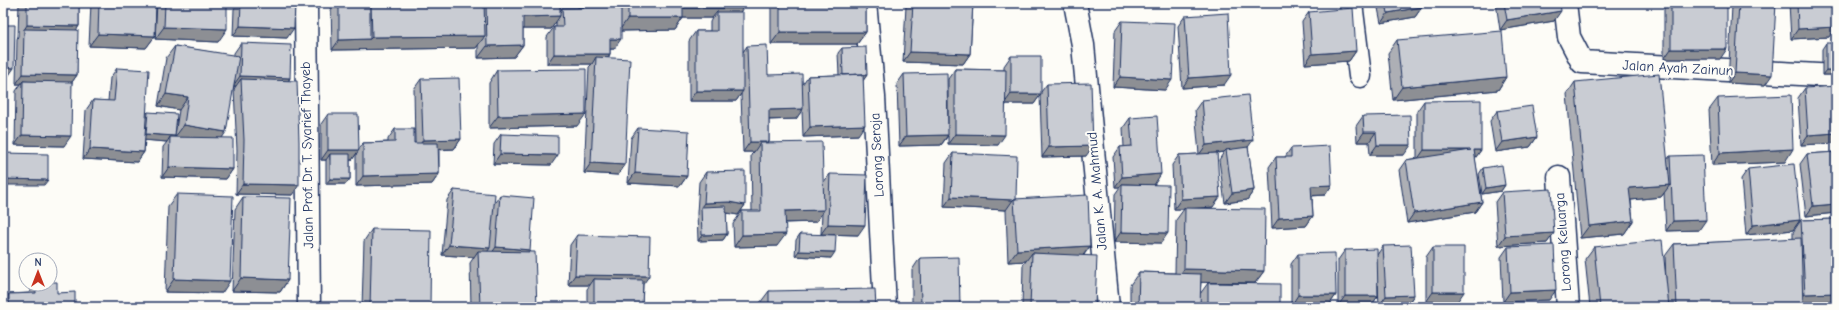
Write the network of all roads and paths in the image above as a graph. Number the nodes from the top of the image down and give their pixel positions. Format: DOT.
graph roads {
  1 [pos="306,3"];
  2 [pos="865,3"];
  3 [pos="1074,3"];
  4 [pos="1351,3"];
  5 [pos="1565,3"];
  6 [pos="1360,76"];
  7 [pos="1836,76"];
  8 [pos="1559,177"];
  9 [pos="309,307"];
  10 [pos="885,307"];
  11 [pos="1108,307"];
  12 [pos="1568,307"];
  1 -- 9 [label="street, Jalan Prof. Dr. T. Syarief Thayeb"];
  2 -- 10 [label="street, Lorong Seroja"];
  3 -- 11 [label="street, Jalan K. A. Mahmud"];
  4 -- 6 [label="street"];
  5 -- 7 [label="street, Jalan Ayah Zainun"];
  8 -- 12 [label="street, Lorong Keluarga"];
}
